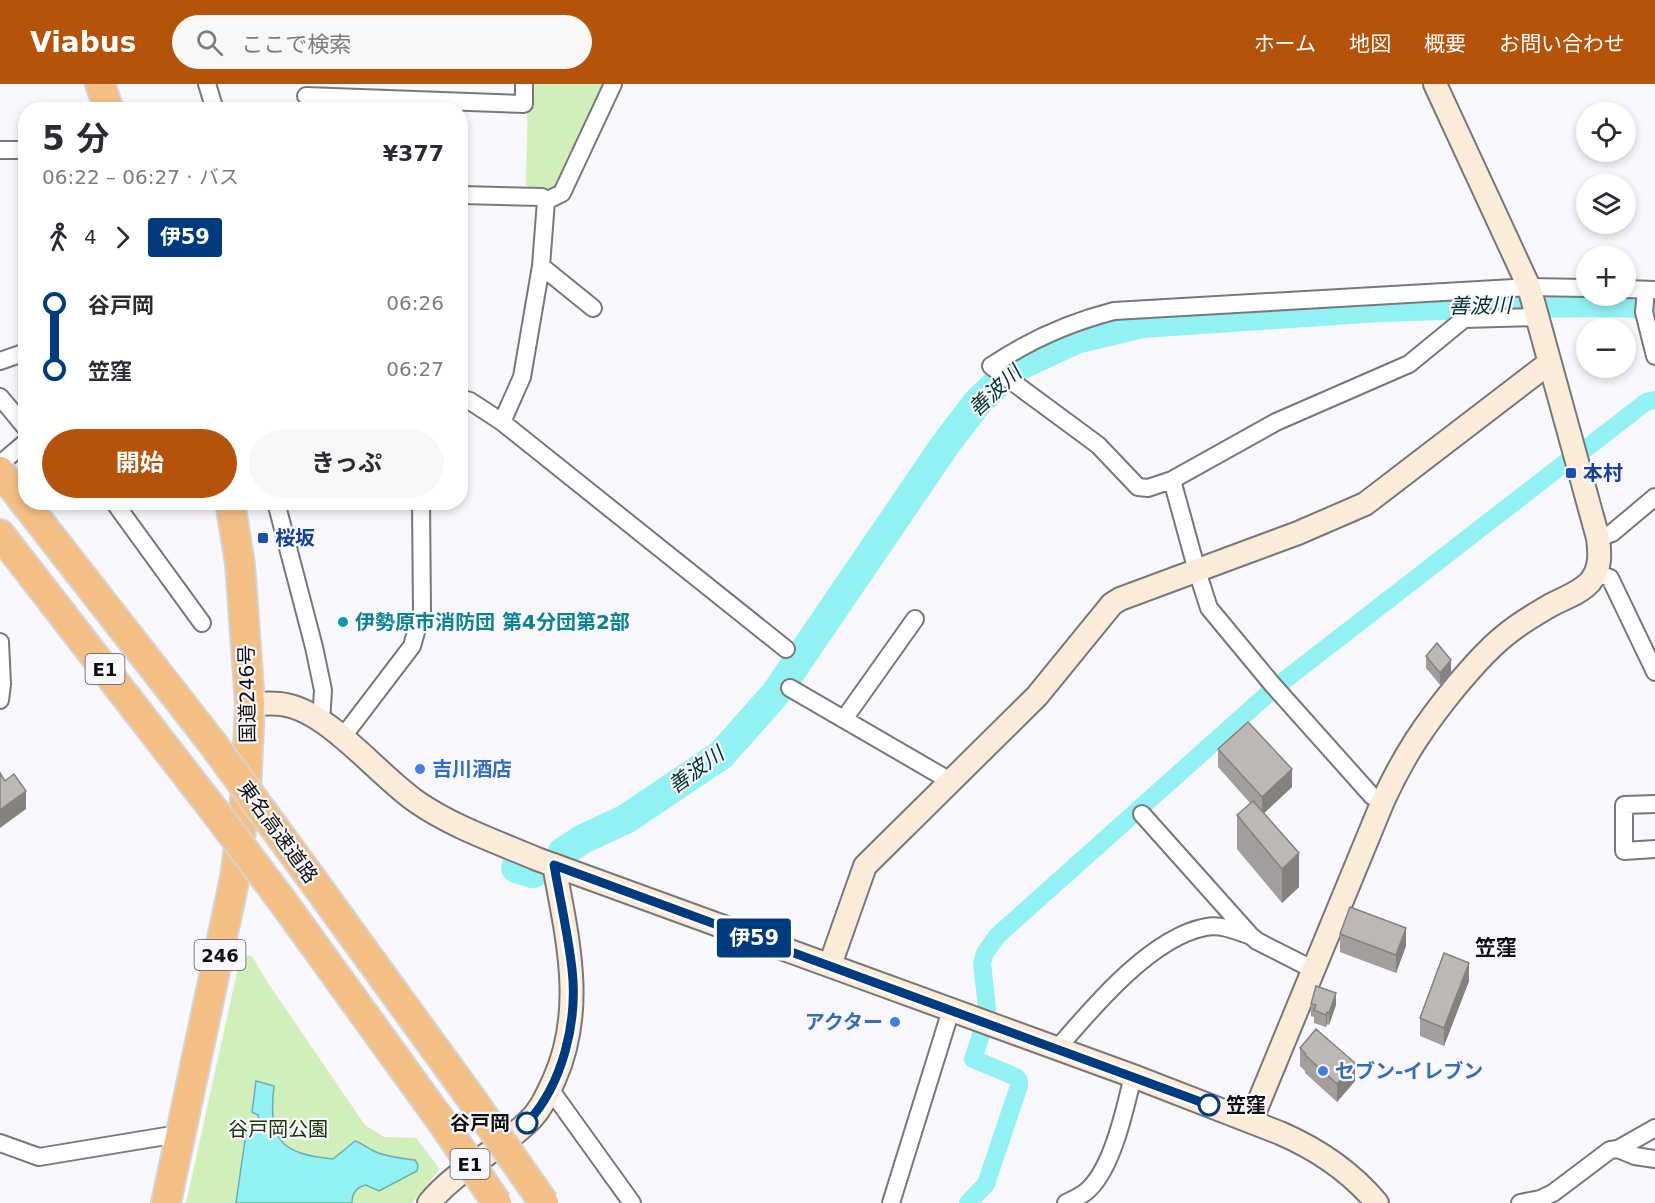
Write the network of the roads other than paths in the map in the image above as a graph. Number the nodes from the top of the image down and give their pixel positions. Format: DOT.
graph roads {
  1 [pos="100,84"];
  2 [pos="207,84"];
  3 [pos="524,84"];
  4 [pos="613,84"];
  5 [pos="1435,84"];
  6 [pos="307,96"];
  7 [pos="107,102"];
  8 [pos="213,102"];
  9 [pos="0,150"];
  10 [pos="18,150"];
  11 [pos="468,195"];
  12 [pos="546,201"];
  13 [pos="541,266"];
  14 [pos="1650,290"];
  15 [pos="1576,291"];
  16 [pos="1534,303"];
  17 [pos="592,308"];
  18 [pos="18,355"];
  19 [pos="1655,356"];
  20 [pos="0,361"];
  21 [pos="1550,363"];
  22 [pos="0,398"];
  23 [pos="468,400"];
  24 [pos="18,419"];
  25 [pos="502,422"];
  26 [pos="18,454"];
  27 [pos="4,474"];
  28 [pos="1172,480"];
  29 [pos="18,492"];
  30 [pos="1655,497"];
  31 [pos="32,510"];
  32 [pos="120,510"];
  33 [pos="231,510"];
  34 [pos="278,510"];
  35 [pos="421,510"];
  36 [pos="0,534"];
  37 [pos="1598,538"];
  38 [pos="1197,572"];
  39 [pos="1596,573"];
  40 [pos="915,619"];
  41 [pos="202,623"];
  42 [pos="0,642"];
  43 [pos="786,649"];
  44 [pos="1655,672"];
  45 [pos="790,688"];
  46 [pos="0,700"];
  47 [pos="250,704"];
  48 [pos="844,719"];
  49 [pos="321,722"];
  50 [pos="342,738"];
  51 [pos="952,782"];
  52 [pos="1383,801"];
  53 [pos="1655,804"];
  54 [pos="1143,814"];
  55 [pos="1655,849"];
  56 [pos="554,865"];
  57 [pos="1251,936"];
  58 [pos="830,965"];
  59 [pos="1314,970"];
  60 [pos="951,1010"];
  61 [pos="1057,1049"];
  62 [pos="1133,1077"];
  63 [pos="550,1089"];
  64 [pos="1251,1121"];
  65 [pos="1655,1128"];
  66 [pos="181,1136"];
  67 [pos="0,1143"];
  68 [pos="1618,1149"];
  69 [pos="1655,1159"];
  70 [pos="166,1203"];
  71 [pos="429,1203"];
  72 [pos="497,1203"];
  73 [pos="544,1203"];
  74 [pos="632,1203"];
  75 [pos="891,1203"];
  76 [pos="1066,1203"];
  77 [pos="1377,1203"];
  78 [pos="1520,1203"];
  1 -- 7 [label="highway"];
  2 -- 8 [label="street"];
  3 -- 6 [label="street"];
  4 -- 12 [label="street"];
  5 -- 16 [label="street"];
  9 -- 10 [label="street"];
  11 -- 12 [label="street"];
  12 -- 13 [label="street"];
  13 -- 17 [label="street"];
  13 -- 25 [label="street"];
  14 -- 19 [label="street"];
  15 -- 16 [label="street"];
  16 -- 21 [label="street"];
  16 -- 28 [label="street"];
  16 -- 28 [label="street"];
  18 -- 20 [label="street"];
  21 -- 37 [label="street"];
  21 -- 38 [label="street"];
  22 -- 24 [label="street"];
  23 -- 25 [label="street"];
  25 -- 43 [label="street"];
  26 -- 27 [label="street"];
  27 -- 29 [label="highway, 東名高速道路 / E1, bridge"];
  28 -- 38 [label="street"];
  30 -- 37 [label="street"];
  31 -- 73 [label="highway, 東名高速道路 / E1, bridge"];
  32 -- 41 [label="street"];
  33 -- 47 [label="highway, 国道246号 / 246"];
  34 -- 49 [label="street"];
  35 -- 50 [label="street"];
  36 -- 72 [label="highway, 東名高速道路 / E1, bridge"];
  37 -- 39 [label="street"];
  38 -- 51 [label="street"];
  38 -- 52 [label="street"];
  39 -- 44 [label="street"];
  39 -- 52 [label="street"];
  40 -- 48 [label="street"];
  42 -- 46 [label="street"];
  45 -- 48 [label="street"];
  47 -- 49 [label="street"];
  47 -- 66 [label="highway, 国道246号 / 246"];
  48 -- 51 [label="street"];
  49 -- 50 [label="street"];
  50 -- 56 [label="street"];
  51 -- 58 [label="street"];
  52 -- 59 [label="street"];
  53 -- 55 [label="street"];
  54 -- 57 [label="street"];
  56 -- 58 [label="street"];
  56 -- 63 [label="street"];
  57 -- 59 [label="street"];
  57 -- 61 [label="street"];
  58 -- 60 [label="street"];
  59 -- 64 [label="street"];
  60 -- 61 [label="street"];
  60 -- 75 [label="street"];
  61 -- 62 [label="street"];
  62 -- 64 [label="street"];
  62 -- 76 [label="street"];
  63 -- 71 [label="street"];
  63 -- 74 [label="street"];
  64 -- 77 [label="street"];
  65 -- 68 [label="street"];
  66 -- 67 [label="street"];
  66 -- 70 [label="highway, 国道246号 / 246"];
  68 -- 69 [label="street"];
  68 -- 78 [label="street"];
}
